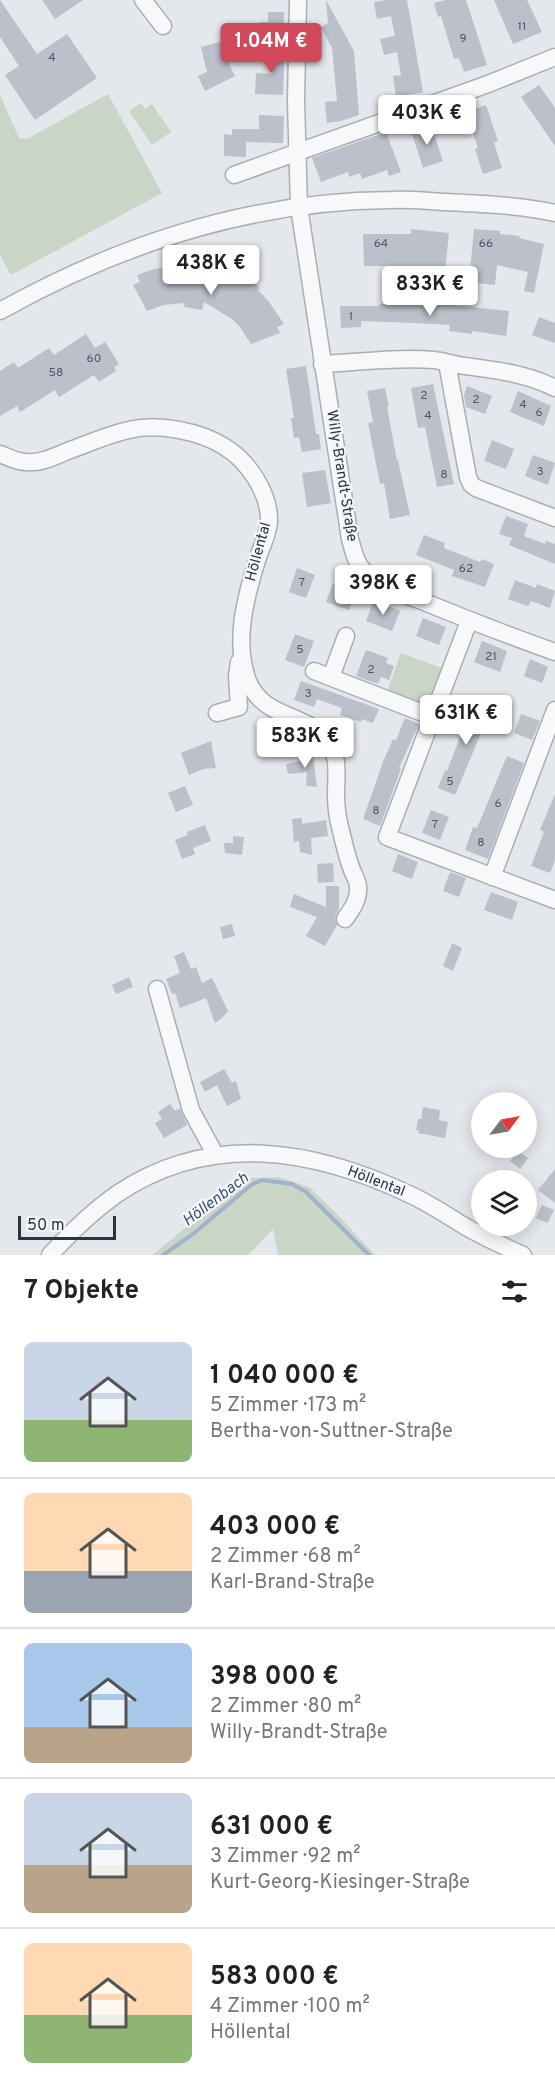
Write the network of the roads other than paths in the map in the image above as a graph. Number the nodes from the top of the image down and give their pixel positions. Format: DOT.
graph roads {
  1 [pos="298,0"];
  2 [pos="149,3"];
  3 [pos="162,26"];
  4 [pos="555,57"];
  5 [pos="297,152"];
  6 [pos="234,175"];
  7 [pos="299,207"];
  8 [pos="555,213"];
  9 [pos="0,311"];
  10 [pos="447,363"];
  11 [pos="322,364"];
  12 [pos="555,388"];
  13 [pos="0,454"];
  14 [pos="555,518"];
  15 [pos="469,621"];
  16 [pos="345,636"];
  17 [pos="555,652"];
  18 [pos="241,655"];
  19 [pos="314,671"];
  20 [pos="331,677"];
  21 [pos="555,710"];
  22 [pos="217,713"];
  23 [pos="433,717"];
  24 [pos="492,877"];
  25 [pos="555,900"];
  26 [pos="345,919"];
  27 [pos="157,989"];
  28 [pos="215,1154"];
  29 [pos="50,1255"];
  30 [pos="523,1255"];
  1 -- 5 [label="street, Willy-Brandt-Straße"];
  2 -- 3 [label="street"];
  4 -- 5 [label="street"];
  5 -- 6 [label="street"];
  5 -- 7 [label="street, Willy-Brandt-Straße"];
  7 -- 8 [label="street"];
  7 -- 9 [label="street"];
  7 -- 11 [label="street, Willy-Brandt-Straße"];
  10 -- 11 [label="street"];
  10 -- 12 [label="street"];
  10 -- 14 [label="street"];
  11 -- 15 [label="street, Willy-Brandt-Straße"];
  13 -- 18 [label="street, Höllental"];
  15 -- 17 [label="street, Willy-Brandt-Straße"];
  15 -- 23 [label="street"];
  16 -- 20 [label="street"];
  18 -- 22 [label="street, Höllental"];
  18 -- 26 [label="street, Höllental"];
  19 -- 20 [label="street"];
  20 -- 23 [label="street"];
  21 -- 24 [label="street"];
  23 -- 24 [label="street"];
  24 -- 25 [label="street"];
  27 -- 28 [label="street"];
  28 -- 29 [label="street, Höllental"];
  28 -- 30 [label="street, Höllental"];
}
